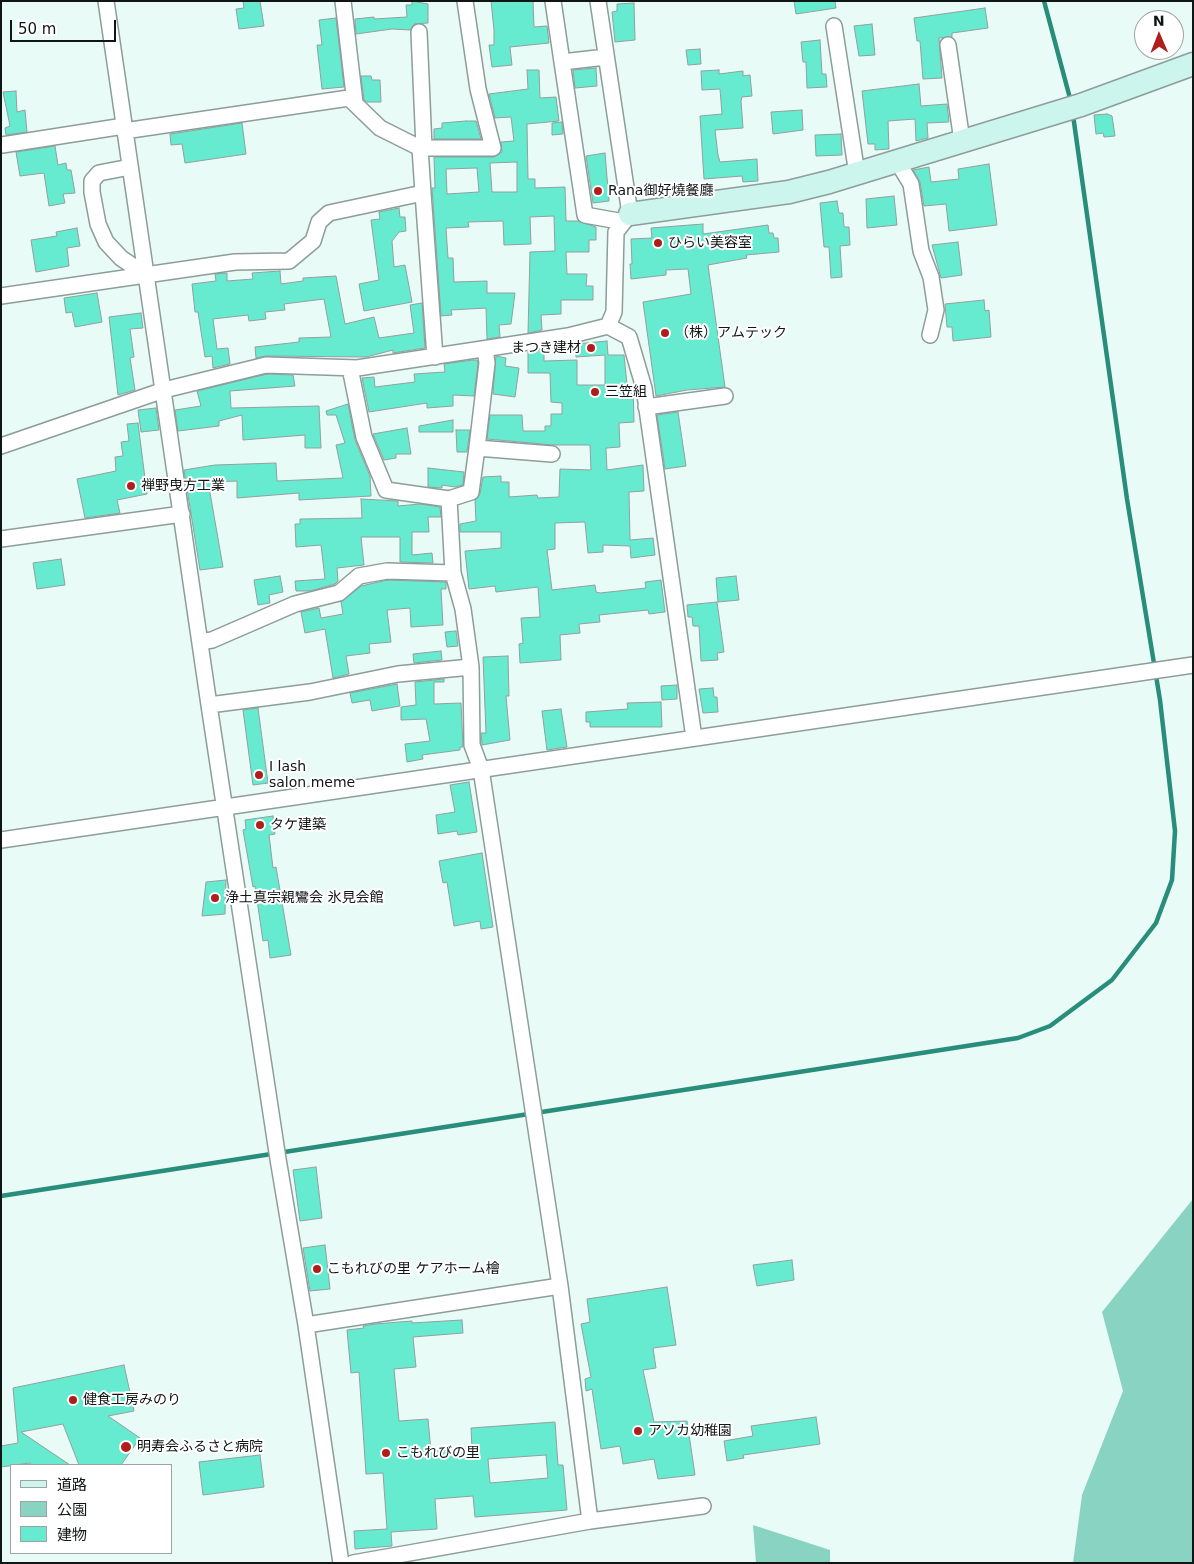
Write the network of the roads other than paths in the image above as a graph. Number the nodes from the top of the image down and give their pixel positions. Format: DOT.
graph roads {
  1 [pos="106,1"];
  2 [pos="343,1"];
  3 [pos="464,1"];
  4 [pos="553,1"];
  5 [pos="598,1"];
  6 [pos="834,26"];
  7 [pos="419,32"];
  8 [pos="948,45"];
  9 [pos="606,57"];
  10 [pos="562,62"];
  11 [pos="1193,64"];
  12 [pos="355,103"];
  13 [pos="124,129"];
  14 [pos="962,141"];
  15 [pos="2,145"];
  16 [pos="422,148"];
  17 [pos="897,161"];
  18 [pos="130,167"];
  19 [pos="857,174"];
  20 [pos="423,193"];
  21 [pos="627,218"];
  22 [pos="146,275"];
  23 [pos="1,296"];
  24 [pos="608,326"];
  25 [pos="930,335"];
  26 [pos="485,349"];
  27 [pos="434,357"];
  28 [pos="350,368"];
  29 [pos="164,390"];
  30 [pos="725,396"];
  31 [pos="646,407"];
  32 [pos="1,446"];
  33 [pos="477,448"];
  34 [pos="552,454"];
  35 [pos="449,499"];
  36 [pos="182,514"];
  37 [pos="1,540"];
  38 [pos="453,574"];
  39 [pos="200,642"];
  40 [pos="1193,665"];
  41 [pos="471,667"];
  42 [pos="209,705"];
  43 [pos="694,738"];
  44 [pos="481,769"];
  45 [pos="225,807"];
  46 [pos="1,840"];
  47 [pos="560,1286"];
  48 [pos="306,1325"];
  49 [pos="703,1506"];
  50 [pos="590,1520"];
  51 [pos="341,1563"];
  52 [pos="353,1563"];
  1 -- 13 [label="street"];
  2 -- 12 [label="street"];
  3 -- 16 [label="street"];
  4 -- 10 [label="street"];
  5 -- 9 [label="street"];
  6 -- 19 [label="street"];
  7 -- 16 [label="street"];
  8 -- 14 [label="street"];
  9 -- 10 [label="street"];
  9 -- 21 [label="street"];
  10 -- 21 [label="street"];
  11 -- 14 [label="street"];
  12 -- 13 [label="street"];
  12 -- 16 [label="street"];
  13 -- 15 [label="street"];
  13 -- 18 [label="street"];
  14 -- 17 [label="street"];
  16 -- 20 [label="street"];
  17 -- 19 [label="street"];
  17 -- 25 [label="street"];
  18 -- 22 [label="street"];
  18 -- 22 [label="street"];
  19 -- 21 [label="street"];
  20 -- 22 [label="street"];
  20 -- 27 [label="street"];
  21 -- 24 [label="street"];
  22 -- 23 [label="street"];
  22 -- 29 [label="street"];
  24 -- 26 [label="street"];
  24 -- 31 [label="street"];
  26 -- 27 [label="street"];
  26 -- 33 [label="street"];
  27 -- 28 [label="street"];
  28 -- 29 [label="street"];
  28 -- 35 [label="street"];
  29 -- 32 [label="street"];
  29 -- 36 [label="street"];
  30 -- 31 [label="street"];
  31 -- 43 [label="street"];
  33 -- 34 [label="street"];
  33 -- 35 [label="street"];
  35 -- 38 [label="street"];
  36 -- 37 [label="street"];
  36 -- 39 [label="street"];
  38 -- 39 [label="street"];
  38 -- 41 [label="street"];
  39 -- 42 [label="street"];
  40 -- 43 [label="street"];
  41 -- 42 [label="street"];
  41 -- 44 [label="street"];
  42 -- 45 [label="street"];
  43 -- 44 [label="street"];
  44 -- 45 [label="street"];
  44 -- 47 [label="street"];
  45 -- 46 [label="street"];
  45 -- 48 [label="street"];
  47 -- 48 [label="street"];
  47 -- 50 [label="street"];
  48 -- 51 [label="street"];
  49 -- 50 [label="street"];
  50 -- 52 [label="street"];
}
